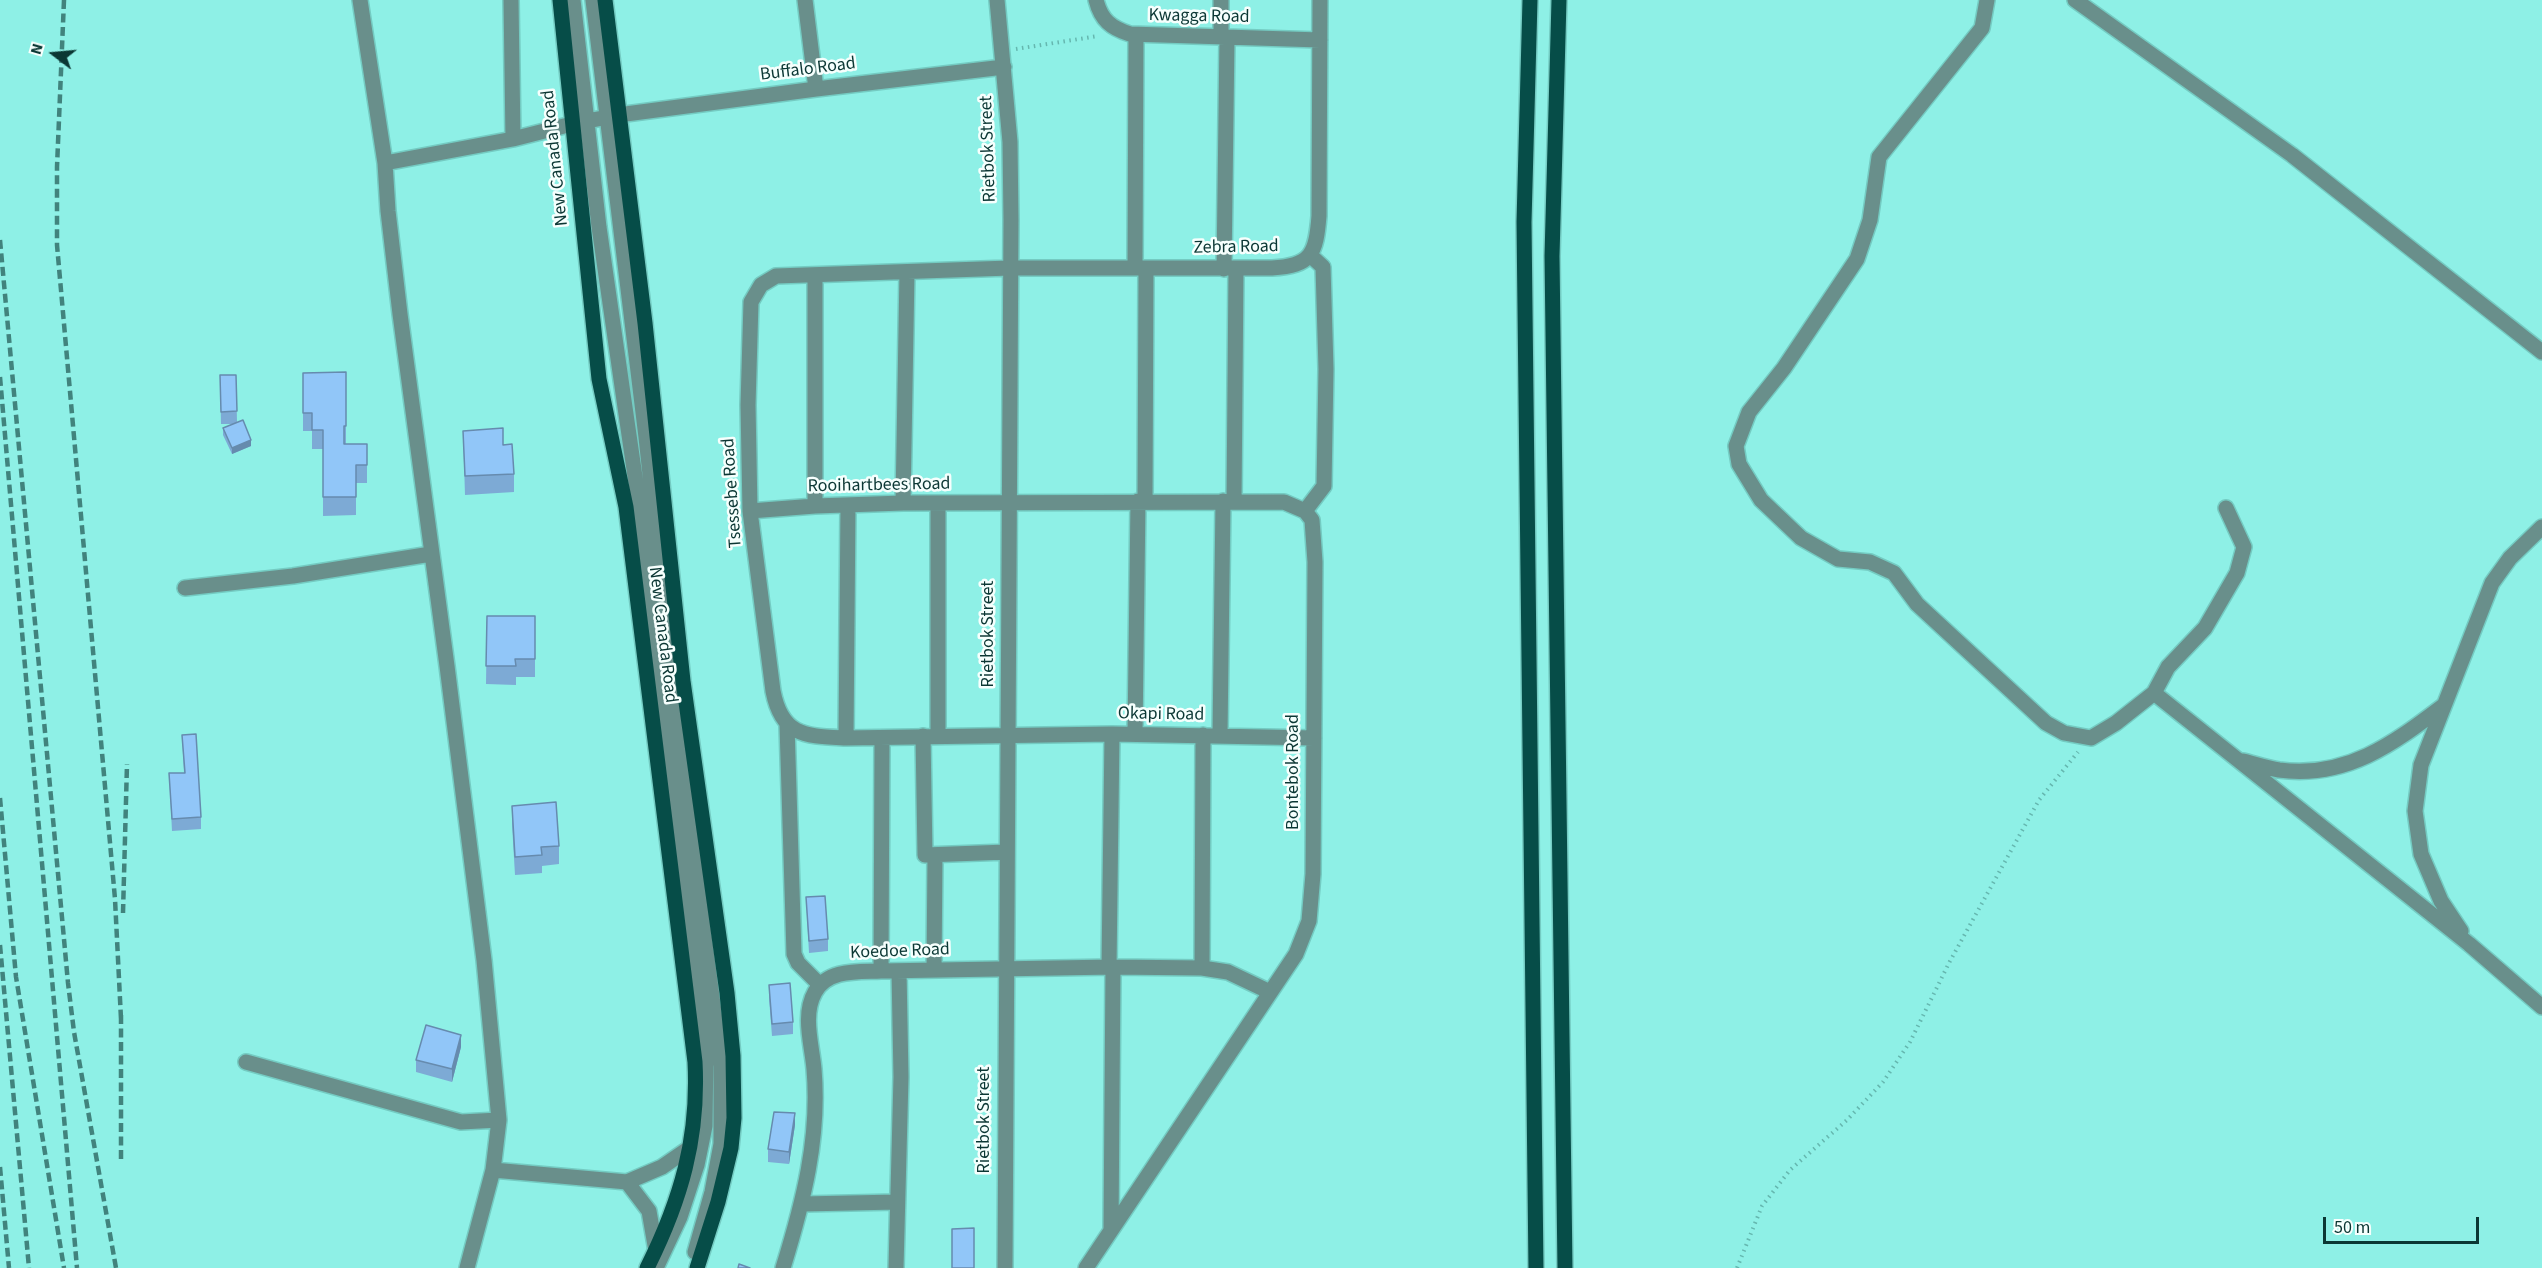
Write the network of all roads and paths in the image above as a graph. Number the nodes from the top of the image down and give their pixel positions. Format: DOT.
graph roads {
  1 [pos="360,0"];
  2 [pos="511,0"];
  3 [pos="560,0"];
  4 [pos="573,0"];
  5 [pos="593,0"];
  6 [pos="605,0"];
  7 [pos="805,0"];
  8 [pos="997,0"];
  9 [pos="1096,0"];
  10 [pos="1221,0"];
  11 [pos="1320,0"];
  12 [pos="1530,0"];
  13 [pos="1559,0"];
  14 [pos="1987,0"];
  15 [pos="2075,0"];
  16 [pos="1115,29"];
  17 [pos="1136,35"];
  18 [pos="1224,37"];
  19 [pos="1320,40"];
  20 [pos="1003,51"];
  21 [pos="1004,68"];
  22 [pos="816,89"];
  23 [pos="613,117"];
  24 [pos="579,123"];
  25 [pos="513,140"];
  26 [pos="385,163"];
  27 [pos="1310,255"];
  28 [pos="1010,268"];
  29 [pos="1141,269"];
  30 [pos="1230,269"];
  31 [pos="907,272"];
  32 [pos="815,275"];
  33 [pos="2542,352"];
  34 [pos="1142,501"];
  35 [pos="1228,501"];
  36 [pos="1009,502"];
  37 [pos="903,503"];
  38 [pos="938,504"];
  39 [pos="848,505"];
  40 [pos="815,506"];
  41 [pos="2226,508"];
  42 [pos="1305,511"];
  43 [pos="750,512"];
  44 [pos="2542,527"];
  45 [pos="431,554"];
  46 [pos="186,588"];
  47 [pos="2154,693"];
  48 [pos="2445,704"];
  49 [pos="787,725"];
  50 [pos="1112,734"];
  51 [pos="1134,734"];
  52 [pos="1008,735"];
  53 [pos="1203,735"];
  54 [pos="1220,735"];
  55 [pos="930,736"];
  56 [pos="846,738"];
  57 [pos="882,738"];
  58 [pos="1314,738"];
  59 [pos="2091,738"];
  60 [pos="2237,759"];
  61 [pos="1006,852"];
  62 [pos="935,855"];
  63 [pos="2469,944"];
  64 [pos="1111,967"];
  65 [pos="1006,968"];
  66 [pos="1202,968"];
  67 [pos="934,970"];
  68 [pos="881,971"];
  69 [pos="899,971"];
  70 [pos="820,985"];
  71 [pos="1270,992"];
  72 [pos="2542,1007"];
  73 [pos="246,1062"];
  74 [pos="499,1120"];
  75 [pos="691,1147"];
  76 [pos="493,1170"];
  77 [pos="627,1182"];
  78 [pos="897,1202"];
  79 [pos="803,1203"];
  80 [pos="1111,1230"];
  81 [pos="656,1251"];
  82 [pos="467,1268"];
  83 [pos="647,1268"];
  84 [pos="656,1268"];
  85 [pos="690,1268"];
  86 [pos="698,1268"];
  87 [pos="783,1268"];
  88 [pos="896,1268"];
  89 [pos="1005,1268"];
  90 [pos="1086,1268"];
  91 [pos="1536,1268"];
  92 [pos="1565,1268"];
  93 [pos="1737,1268"];
  1 -- 26 [label="street"];
  2 -- 25 [label="street"];
  3 -- 24 [label="main road, New Canada Road"];
  4 -- 24 [label="street, New Canada Road"];
  5 -- 23 [label="street, New Canada Road"];
  6 -- 23 [label="main road, New Canada Road"];
  7 -- 22 [label="street"];
  8 -- 20 [label="street, Rietbok Street"];
  9 -- 16 [label="street"];
  10 -- 18 [label="street"];
  11 -- 19 [label="street"];
  12 -- 91 [label="main road"];
  13 -- 92 [label="main road"];
  14 -- 59 [label="street"];
  15 -- 33 [label="street"];
  16 -- 17 [label="street, Kwagga Road"];
  16 -- 20 [label="path"];
  17 -- 18 [label="street, Kwagga Road"];
  17 -- 29 [label="street"];
  18 -- 19 [label="street, Kwagga Road"];
  18 -- 30 [label="street"];
  19 -- 27 [label="street"];
  20 -- 21 [label="street, Rietbok Street"];
  21 -- 22 [label="street, Buffalo Road"];
  21 -- 28 [label="street, Rietbok Street"];
  22 -- 23 [label="street, Buffalo Road"];
  23 -- 24 [label="street, Buffalo Road"];
  23 -- 85 [label="street, New Canada Road"];
  23 -- 86 [label="main road, New Canada Road"];
  24 -- 25 [label="street, Buffalo Road"];
  24 -- 75 [label="main road, New Canada Road"];
  24 -- 84 [label="street, New Canada Road"];
  25 -- 26 [label="street, Buffalo Road"];
  26 -- 45 [label="street"];
  27 -- 30 [label="street, Zebra Road"];
  27 -- 42 [label="street"];
  28 -- 29 [label="street, Zebra Road"];
  28 -- 31 [label="street, Tsessebe Road"];
  28 -- 36 [label="street, Rietbok Street"];
  29 -- 30 [label="street, Zebra Road"];
  29 -- 34 [label="street"];
  30 -- 35 [label="street"];
  31 -- 32 [label="street, Tsessebe Road"];
  31 -- 37 [label="street"];
  32 -- 40 [label="street"];
  32 -- 43 [label="street, Tsessebe Road"];
  34 -- 35 [label="street"];
  34 -- 36 [label="street"];
  34 -- 51 [label="street"];
  35 -- 42 [label="street"];
  35 -- 54 [label="street"];
  36 -- 38 [label="street, Rooihartbees Road"];
  36 -- 52 [label="street, Rietbok Street"];
  37 -- 38 [label="street, Rooihartbees Road"];
  37 -- 39 [label="street, Rooihartbees Road"];
  38 -- 55 [label="street"];
  39 -- 40 [label="street, Rooihartbees Road"];
  39 -- 56 [label="street"];
  40 -- 43 [label="street, Rooihartbees Road"];
  41 -- 47 [label="street"];
  42 -- 58 [label="street, Bontebok Road"];
  43 -- 49 [label="street, Tsessebe Road"];
  44 -- 48 [label="street"];
  45 -- 46 [label="street"];
  45 -- 74 [label="street"];
  47 -- 59 [label="street"];
  47 -- 60 [label="street"];
  48 -- 60 [label="street"];
  48 -- 63 [label="street"];
  49 -- 56 [label="street"];
  49 -- 70 [label="street"];
  50 -- 51 [label="street, Okapi Road"];
  50 -- 52 [label="street, Okapi Road"];
  50 -- 64 [label="street"];
  51 -- 53 [label="street, Okapi Road"];
  52 -- 55 [label="street"];
  52 -- 61 [label="street, Rietbok Street"];
  53 -- 54 [label="street, Okapi Road"];
  53 -- 66 [label="street"];
  54 -- 58 [label="street, Okapi Road"];
  55 -- 57 [label="street"];
  55 -- 62 [label="street"];
  56 -- 57 [label="street"];
  57 -- 68 [label="street"];
  58 -- 71 [label="street, Bontebok Road"];
  59 -- 93 [label="path"];
  60 -- 63 [label="street"];
  61 -- 62 [label="street"];
  61 -- 65 [label="street, Rietbok Street"];
  62 -- 67 [label="street"];
  63 -- 72 [label="street"];
  64 -- 65 [label="street, Koedoe Road"];
  64 -- 66 [label="street, Koedoe Road"];
  64 -- 80 [label="street"];
  65 -- 67 [label="street, Koedoe Road"];
  65 -- 89 [label="street, Rietbok Street"];
  66 -- 71 [label="street, Koedoe Road"];
  67 -- 69 [label="street, Koedoe Road"];
  68 -- 69 [label="street, Koedoe Road"];
  68 -- 70 [label="street, Koedoe Road"];
  69 -- 78 [label="street"];
  70 -- 79 [label="street"];
  71 -- 80 [label="street, Bontebok Road"];
  73 -- 74 [label="street"];
  74 -- 76 [label="street"];
  75 -- 77 [label="street"];
  75 -- 81 [label="main road, New Canada Road"];
  76 -- 77 [label="street"];
  76 -- 82 [label="street"];
  77 -- 81 [label="street"];
  78 -- 79 [label="street"];
  78 -- 88 [label="street"];
  79 -- 87 [label="street"];
  80 -- 90 [label="street, Bontebok Road"];
  81 -- 83 [label="main road, New Canada Road"];
}
